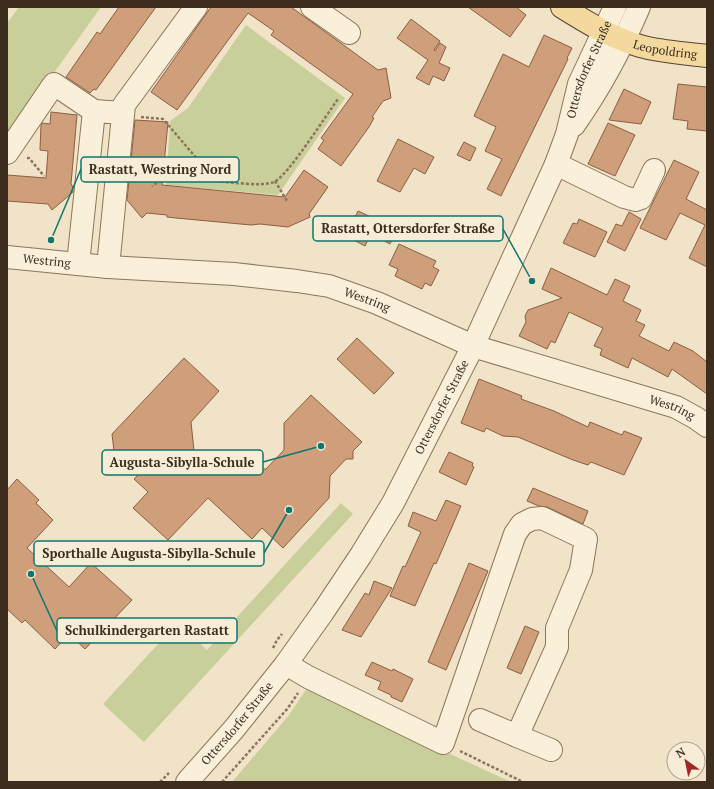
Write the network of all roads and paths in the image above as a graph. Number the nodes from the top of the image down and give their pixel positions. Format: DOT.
graph roads {
  1 [pos="196,7"];
  2 [pos="312,7"];
  3 [pos="562,7"];
  4 [pos="615,7"];
  5 [pos="639,7"];
  6 [pos="603,31"];
  7 [pos="349,33"];
  8 [pos="624,40"];
  9 [pos="707,56"];
  10 [pos="338,99"];
  11 [pos="94,111"];
  12 [pos="123,114"];
  13 [pos="567,134"];
  14 [pos="14,155"];
  15 [pos="556,164"];
  16 [pos="654,170"];
  17 [pos="44,176"];
  18 [pos="216,181"];
  19 [pos="276,181"];
  20 [pos="152,186"];
  21 [pos="287,202"];
  22 [pos="7,257"];
  23 [pos="78,264"];
  24 [pos="108,267"];
  25 [pos="473,346"];
  26 [pos="707,426"];
  27 [pos="286,629"];
  28 [pos="280,657"];
  29 [pos="308,677"];
  30 [pos="480,720"];
  31 [pos="517,736"];
  32 [pos="443,743"];
  33 [pos="551,750"];
  34 [pos="179,777"];
  35 [pos="160,782"];
  36 [pos="222,782"];
  37 [pos="523,782"];
  1 -- 12 [label="street"];
  2 -- 7 [label="street"];
  3 -- 6 [label="main road, Leopoldring"];
  4 -- 6 [label="street, Ottersdorfer Straße"];
  5 -- 8 [label="street, Ottersdorfer Straße"];
  6 -- 8 [label="main road, Leopoldring"];
  6 -- 13 [label="street, Ottersdorfer Straße"];
  8 -- 9 [label="main road, Leopoldring"];
  8 -- 13 [label="street, Ottersdorfer Straße"];
  10 -- 19 [label="path"];
  11 -- 12 [label="street"];
  11 -- 14 [label="street"];
  11 -- 23 [label="street"];
  12 -- 18 [label="path"];
  12 -- 24 [label="street"];
  13 -- 15 [label="street, Ottersdorfer Straße"];
  14 -- 17 [label="path"];
  15 -- 16 [label="street"];
  15 -- 25 [label="street, Ottersdorfer Straße"];
  18 -- 19 [label="path"];
  18 -- 20 [label="path"];
  19 -- 21 [label="path"];
  22 -- 23 [label="street, Westring"];
  23 -- 24 [label="street, Westring"];
  24 -- 25 [label="street, Westring"];
  25 -- 26 [label="street, Westring"];
  25 -- 28 [label="street, Ottersdorfer Straße"];
  27 -- 28 [label="path"];
  28 -- 29 [label="street"];
  28 -- 34 [label="street, Ottersdorfer Straße"];
  29 -- 32 [label="street"];
  29 -- 36 [label="path"];
  30 -- 31 [label="street"];
  31 -- 32 [label="street"];
  31 -- 33 [label="street"];
  32 -- 37 [label="path"];
  34 -- 35 [label="path"];
}
